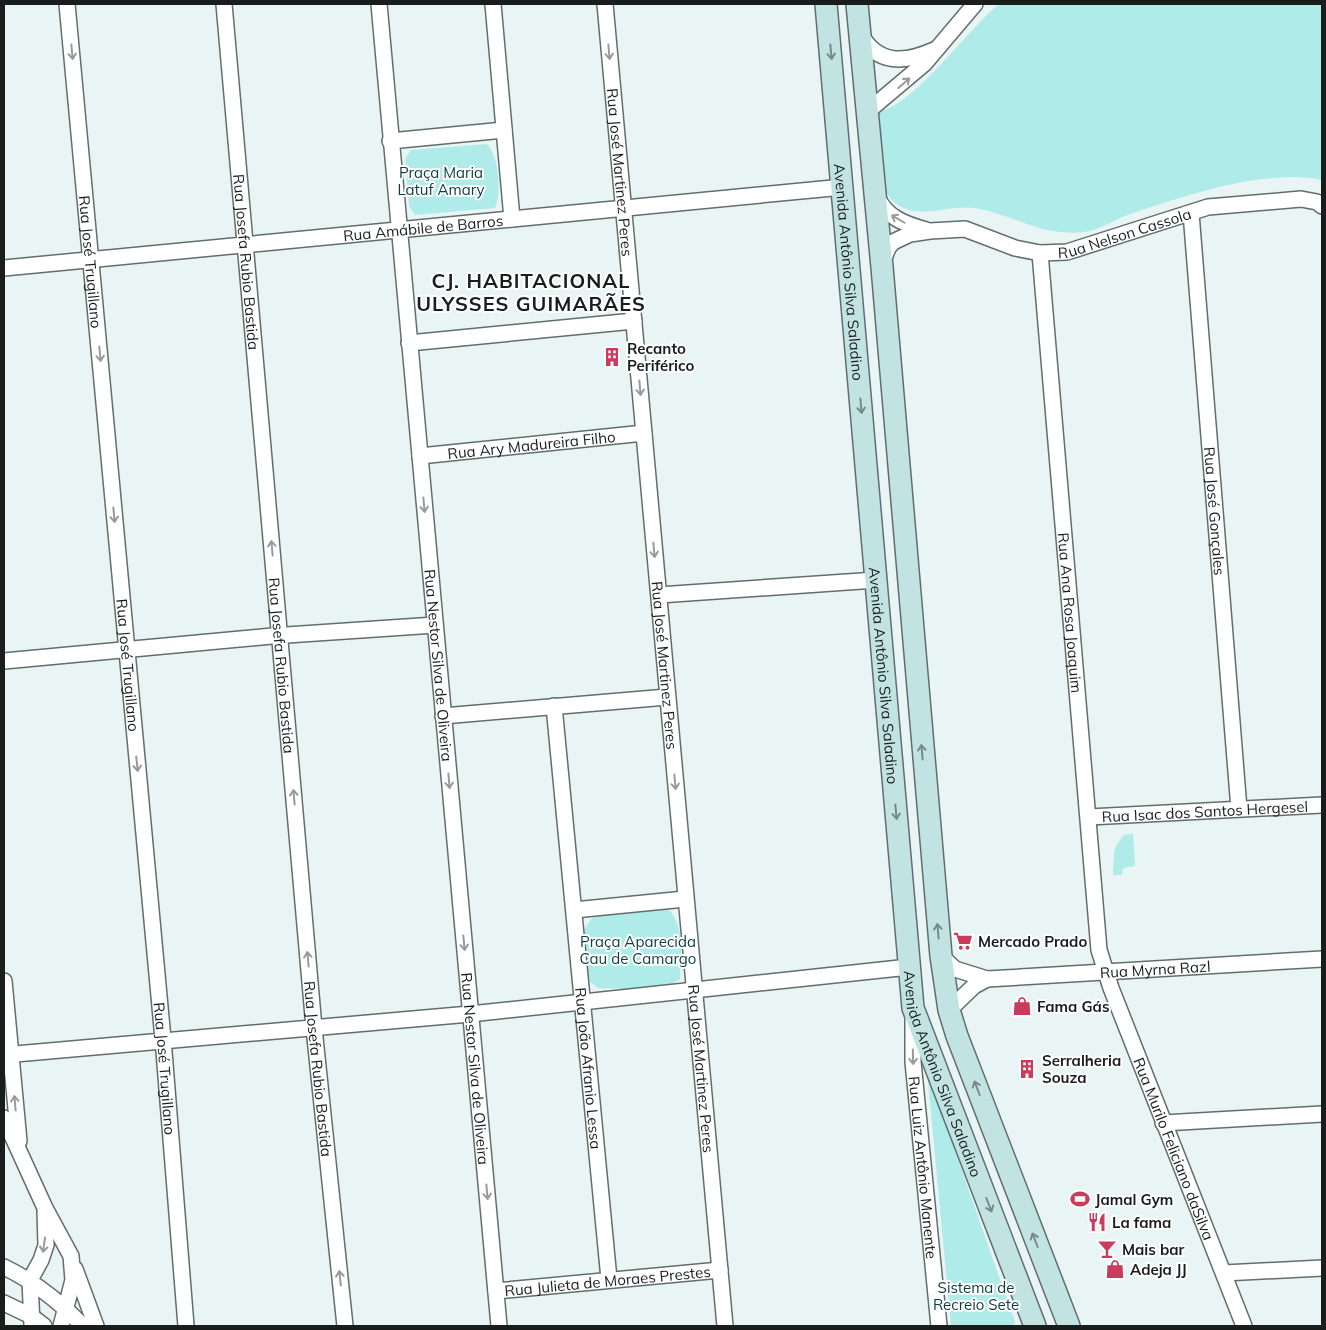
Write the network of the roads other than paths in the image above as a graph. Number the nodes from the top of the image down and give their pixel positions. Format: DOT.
graph roads {
  1 [pos="67,4"];
  2 [pos="224,4"];
  3 [pos="379,4"];
  4 [pos="493,4"];
  5 [pos="605,4"];
  6 [pos="826,4"];
  7 [pos="857,4"];
  8 [pos="975,4"];
  9 [pos="859,32"];
  10 [pos="935,50"];
  11 [pos="868,112"];
  12 [pos="504,130"];
  13 [pos="390,141"];
  14 [pos="842,187"];
  15 [pos="876,194"];
  16 [pos="1322,206"];
  17 [pos="623,209"];
  18 [pos="1190,213"];
  19 [pos="512,219"];
  20 [pos="399,230"];
  21 [pos="930,231"];
  22 [pos="246,245"];
  23 [pos="1040,253"];
  24 [pos="91,260"];
  25 [pos="882,267"];
  26 [pos="4,268"];
  27 [pos="634,321"];
  28 [pos="409,343"];
  29 [pos="644,433"];
  30 [pos="420,456"];
  31 [pos="876,580"];
  32 [pos="658,595"];
  33 [pos="436,626"];
  34 [pos="279,636"];
  35 [pos="126,651"];
  36 [pos="4,661"];
  37 [pos="667,697"];
  38 [pos="554,706"];
  39 [pos="443,716"];
  40 [pos="1322,805"];
  41 [pos="1239,809"];
  42 [pos="1089,817"];
  43 [pos="686,899"];
  44 [pos="574,910"];
  45 [pos="940,956"];
  46 [pos="1322,960"];
  47 [pos="910,967"];
  48 [pos="1105,971"];
  49 [pos="988,979"];
  50 [pos="4,981"];
  51 [pos="694,992"];
  52 [pos="583,1002"];
  53 [pos="913,1008"];
  54 [pos="949,1010"];
  55 [pos="470,1014"];
  56 [pos="314,1028"];
  57 [pos="164,1039"];
  58 [pos="6,1058"];
  59 [pos="1322,1114"];
  60 [pos="4,1118"];
  61 [pos="1163,1123"];
  62 [pos="20,1152"];
  63 [pos="45,1208"];
  64 [pos="71,1256"];
  65 [pos="4,1267"];
  66 [pos="1322,1268"];
  67 [pos="720,1270"];
  68 [pos="1224,1273"];
  69 [pos="30,1280"];
  70 [pos="609,1280"];
  71 [pos="1052,1285"];
  72 [pos="496,1291"];
  73 [pos="4,1304"];
  74 [pos="66,1308"];
  75 [pos="31,1321"];
  76 [pos="44,1326"];
  77 [pos="61,1326"];
  78 [pos="83,1326"];
  79 [pos="96,1326"];
  80 [pos="186,1326"];
  81 [pos="345,1326"];
  82 [pos="499,1326"];
  83 [pos="725,1326"];
  84 [pos="939,1326"];
  85 [pos="1035,1326"];
  86 [pos="1046,1326"];
  87 [pos="1069,1326"];
  88 [pos="1244,1326"];
  1 -- 24 [label="street, Rua José Trugillano, one-way"];
  2 -- 22 [label="street, Rua Josefa Rubio Bastida"];
  3 -- 13 [label="street, Rua Nestor Silva de Oliveira"];
  4 -- 12 [label="street"];
  5 -- 17 [label="street, Rua José Martinez Peres, one-way"];
  6 -- 14 [label="main road, Avenida Antônio Silva Saladino, one-way"];
  7 -- 9 [label="main road, Avenida Antônio Silva Saladino"];
  8 -- 10 [label="street"];
  9 -- 10 [label="street"];
  9 -- 11 [label="main road, Avenida Antônio Silva Saladino"];
  11 -- 10 [label="street, one-way"];
  11 -- 15 [label="main road, Avenida Antônio Silva Saladino"];
  12 -- 13 [label="street"];
  12 -- 19 [label="street"];
  13 -- 20 [label="street, Rua Nestor Silva de Oliveira"];
  14 -- 17 [label="street, Rua Amábile de Barros"];
  14 -- 31 [label="main road, Avenida Antônio Silva Saladino, one-way"];
  21 -- 15 [label="street, Rua Nelson Cassola, one-way"];
  15 -- 25 [label="main road, Avenida Antônio Silva Saladino"];
  16 -- 18 [label="street, Rua Nelson Cassola"];
  17 -- 19 [label="street, Rua Amábile de Barros"];
  17 -- 27 [label="street, Rua José Martinez Peres"];
  18 -- 23 [label="street, Rua Nelson Cassola"];
  18 -- 41 [label="street, Rua José Gonçales"];
  19 -- 20 [label="street, Rua Amábile de Barros"];
  20 -- 22 [label="street, Rua Amábile de Barros"];
  20 -- 28 [label="street, Rua Nestor Silva de Oliveira"];
  21 -- 23 [label="street, Rua Nelson Cassola"];
  21 -- 25 [label="street, Rua Nelson Cassola"];
  22 -- 24 [label="street, Rua Amábile de Barros"];
  34 -- 22 [label="street, Rua Josefa Rubio Bastida, one-way"];
  23 -- 42 [label="street, Rua Ana Rosa Joaquim"];
  24 -- 26 [label="street, Rua Amábile de Barros"];
  24 -- 35 [label="street, Rua José Trugillano, one-way"];
  45 -- 25 [label="main road, Avenida Antônio Silva Saladino, one-way"];
  27 -- 28 [label="street"];
  27 -- 29 [label="street, Rua José Martinez Peres, one-way"];
  28 -- 30 [label="street, Rua Nestor Silva de Oliveira"];
  29 -- 30 [label="street, Rua Ary Madureira Filho"];
  29 -- 32 [label="street, Rua José Martinez Peres, one-way"];
  30 -- 33 [label="street, Rua Nestor Silva de Oliveira, one-way"];
  31 -- 32 [label="street"];
  31 -- 47 [label="main road, Avenida Antônio Silva Saladino, one-way"];
  32 -- 37 [label="street, Rua José Martinez Peres"];
  33 -- 34 [label="street"];
  33 -- 39 [label="street, Rua Nestor Silva de Oliveira"];
  34 -- 35 [label="street"];
  56 -- 34 [label="street, Rua Josefa Rubio Bastida, one-way"];
  35 -- 36 [label="street"];
  35 -- 57 [label="street, Rua José Trugillano, one-way"];
  37 -- 38 [label="street"];
  37 -- 43 [label="street, Rua José Martinez Peres, one-way"];
  38 -- 39 [label="street"];
  38 -- 44 [label="street, Rua João Afranio Lessa"];
  39 -- 55 [label="street, Rua Nestor Silva de Oliveira, one-way"];
  40 -- 41 [label="street, Rua Isac dos Santos Hergesel"];
  41 -- 42 [label="street, Rua Isac dos Santos Hergesel"];
  42 -- 48 [label="street, Rua Ana Rosa Joaquim"];
  43 -- 44 [label="street"];
  43 -- 51 [label="street, Rua José Martinez Peres"];
  44 -- 52 [label="street, Rua João Afranio Lessa"];
  45 -- 49 [label="street, Rua Myrna Razl"];
  45 -- 54 [label="main road, Avenida Antônio Silva Saladino"];
  46 -- 48 [label="street, Rua Myrna Razl"];
  47 -- 51 [label="street"];
  47 -- 53 [label="main road, Avenida Antônio Silva Saladino"];
  48 -- 49 [label="street, Rua Myrna Razl"];
  48 -- 61 [label="street, Rua Murilo Feliciano daSilva"];
  49 -- 54 [label="street, Rua Myrna Razl"];
  50 -- 58 [label="street"];
  51 -- 52 [label="street"];
  51 -- 67 [label="street, Rua José Martinez Peres"];
  52 -- 55 [label="street"];
  52 -- 70 [label="street, Rua João Afranio Lessa"];
  53 -- 84 [label="street, Rua Luiz Antônio Manente, one-way"];
  53 -- 85 [label="main road, Avenida Antônio Silva Saladino, one-way"];
  71 -- 54 [label="main road, Avenida Antônio Silva Saladino, one-way"];
  55 -- 56 [label="street"];
  55 -- 72 [label="street, Rua Nestor Silva de Oliveira, one-way"];
  56 -- 57 [label="street"];
  81 -- 56 [label="street, Rua Josefa Rubio Bastida, one-way"];
  57 -- 58 [label="street"];
  57 -- 80 [label="street, Rua José Trugillano"];
  62 -- 58 [label="street, one-way"];
  59 -- 61 [label="street"];
  60 -- 62 [label="street"];
  61 -- 68 [label="street, Rua Murilo Feliciano daSilva"];
  62 -- 63 [label="street"];
  63 -- 64 [label="street"];
  63 -- 69 [label="street, one-way"];
  64 -- 74 [label="street"];
  64 -- 79 [label="street"];
  65 -- 69 [label="street"];
  66 -- 68 [label="street"];
  67 -- 70 [label="street, Rua Julieta de Moraes Prestes"];
  67 -- 83 [label="street, Rua José Martinez Peres"];
  68 -- 88 [label="street, Rua Murilo Feliciano daSilva"];
  69 -- 74 [label="street"];
  69 -- 75 [label="street"];
  70 -- 72 [label="street, Rua Julieta de Moraes Prestes"];
  71 -- 86 [label="main road"];
  71 -- 87 [label="main road, Avenida Antônio Silva Saladino"];
  72 -- 82 [label="street, Rua Nestor Silva de Oliveira"];
  73 -- 75 [label="street"];
  74 -- 77 [label="street"];
  74 -- 78 [label="street"];
  75 -- 76 [label="street"];
}
